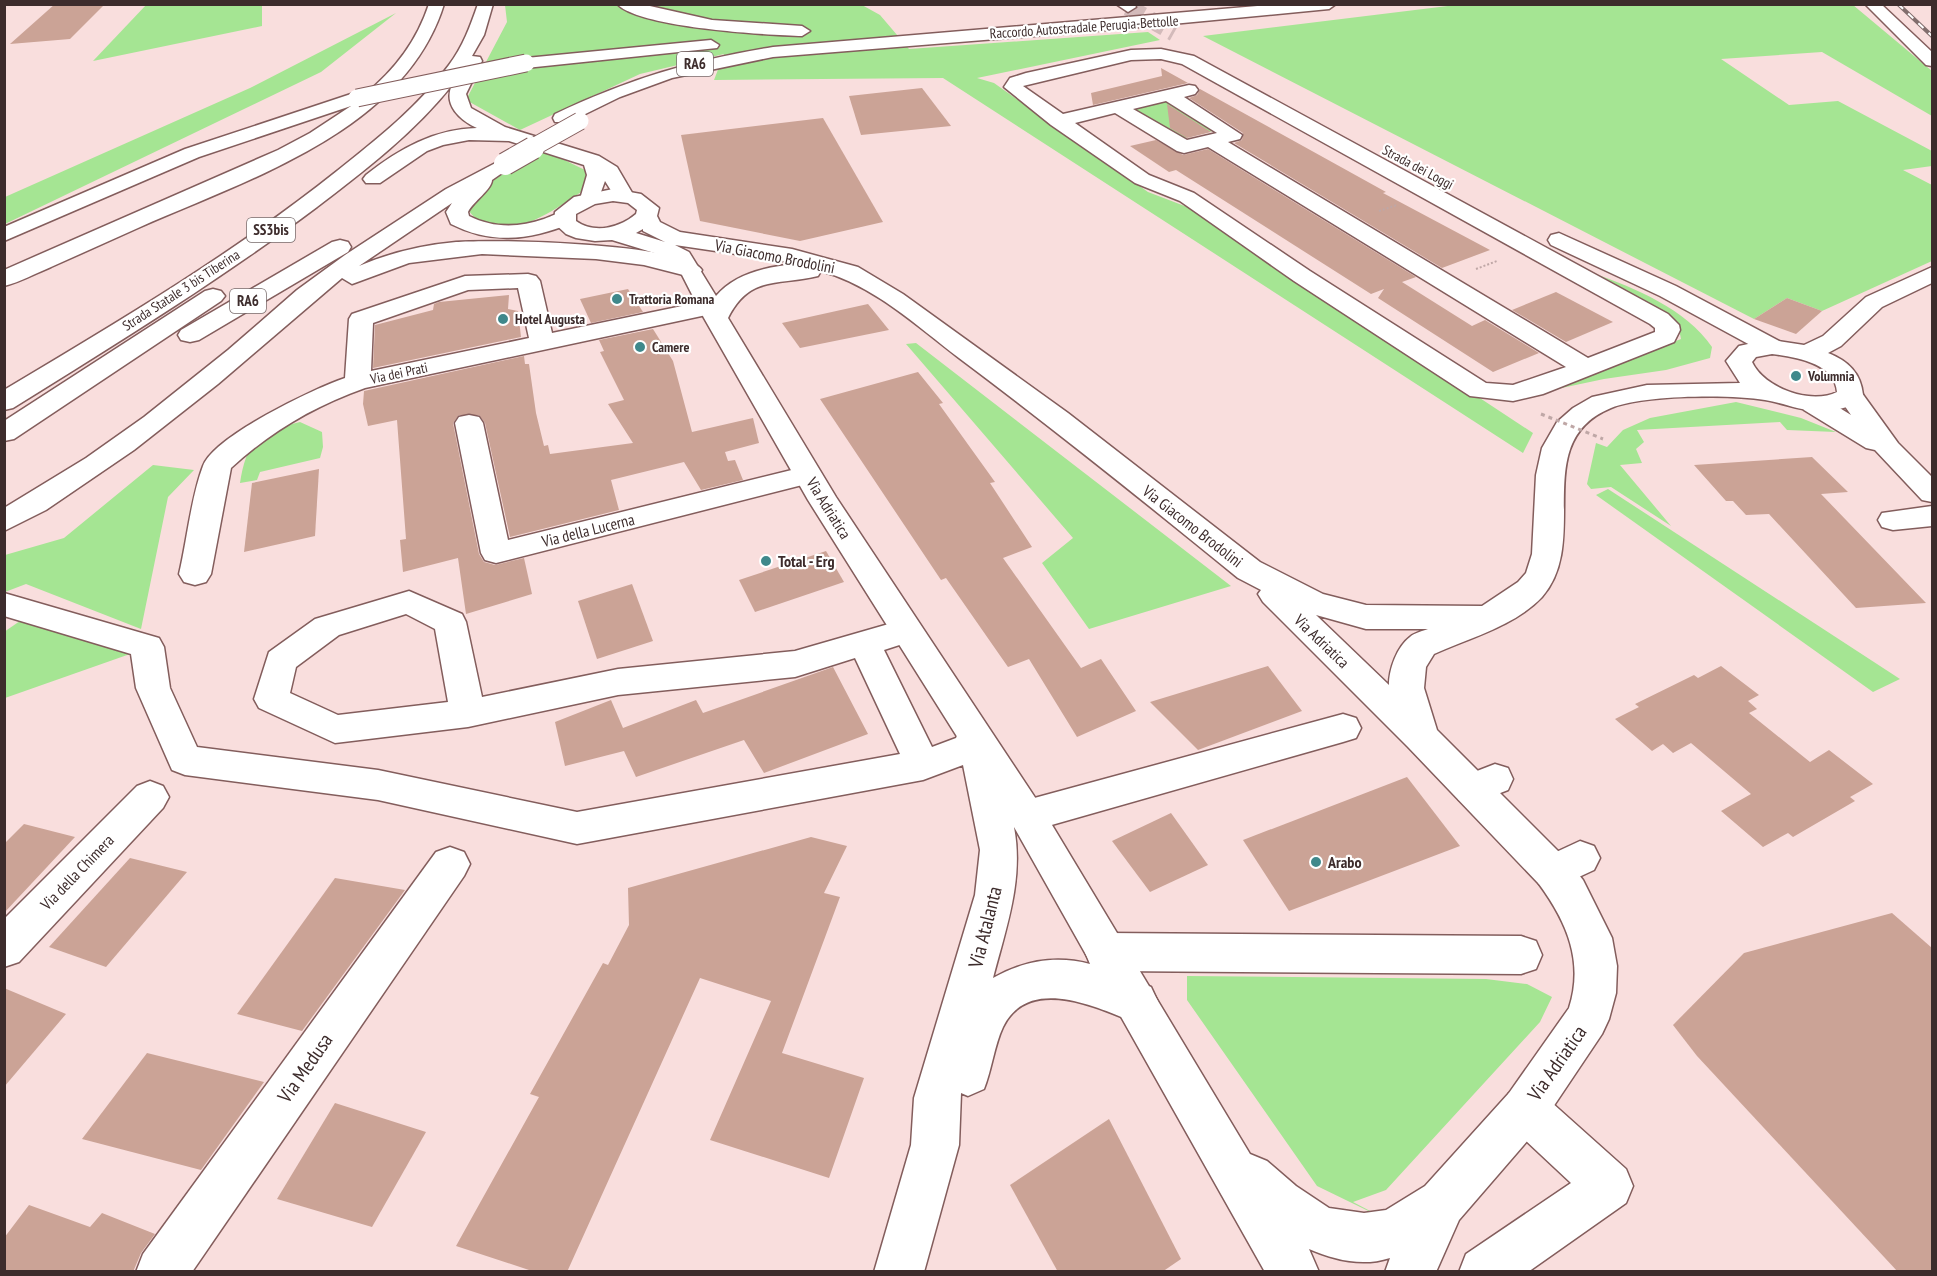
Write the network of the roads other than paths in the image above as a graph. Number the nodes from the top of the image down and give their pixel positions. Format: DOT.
graph roads {
  1 [pos="437,4"];
  2 [pos="486,4"];
  3 [pos="491,4"];
  4 [pos="624,4"];
  5 [pos="1260,4"];
  6 [pos="1329,4"];
  7 [pos="1872,4"];
  8 [pos="1174,33"];
  9 [pos="831,38"];
  10 [pos="435,61"];
  11 [pos="1932,61"];
  12 [pos="1226,81"];
  13 [pos="1278,91"];
  14 [pos="1169,95"];
  15 [pos="1254,96"];
  16 [pos="1118,107"];
  17 [pos="1058,121"];
  18 [pos="509,135"];
  19 [pos="1211,140"];
  20 [pos="592,160"];
  21 [pos="496,162"];
  22 [pos="624,196"];
  23 [pos="590,199"];
  24 [pos="646,216"];
  25 [pos="1515,217"];
  26 [pos="564,218"];
  27 [pos="611,233"];
  28 [pos="4,235"];
  29 [pos="1537,240"];
  30 [pos="1590,255"];
  31 [pos="1560,264"];
  32 [pos="691,270"];
  33 [pos="1932,274"];
  34 [pos="4,279"];
  35 [pos="865,281"];
  36 [pos="1668,291"];
  37 [pos="714,313"];
  38 [pos="1858,315"];
  39 [pos="255,340"];
  40 [pos="542,343"];
  41 [pos="1772,347"];
  42 [pos="1808,353"];
  43 [pos="1741,362"];
  44 [pos="1586,368"];
  45 [pos="15,372"];
  46 [pos="358,382"];
  47 [pos="1848,385"];
  48 [pos="1659,391"];
  49 [pos="1773,393"];
  50 [pos="4,402"];
  51 [pos="1813,404"];
  52 [pos="469,423"];
  53 [pos="4,435"];
  54 [pos="1888,449"];
  55 [pos="808,475"];
  56 [pos="1932,493"];
  57 [pos="1932,516"];
  58 [pos="1893,520"];
  59 [pos="4,521"];
  60 [pos="1249,570"];
  61 [pos="195,574"];
  62 [pos="4,604"];
  63 [pos="1485,618"];
  64 [pos="906,631"];
  65 [pos="864,643"];
  66 [pos="468,713"];
  67 [pos="967,728"];
  68 [pos="1343,728"];
  69 [pos="1422,737"];
  70 [pos="923,765"];
  71 [pos="150,797"];
  72 [pos="1027,816"];
  73 [pos="450,864"];
  74 [pos="4,948"];
  75 [pos="1106,952"];
  76 [pos="1521,955"];
  77 [pos="1136,1002"];
  78 [pos="1525,1109"];
  79 [pos="935,1145"];
  80 [pos="1221,1151"];
  81 [pos="1442,1203"];
  82 [pos="161,1272"];
  83 [pos="899,1272"];
  84 [pos="1294,1272"];
  85 [pos="1410,1272"];
  86 [pos="1484,1272"];
  1 -- 34 [label="main road"];
  2 -- 50 [label="main road, Strada Statale 3 bis Tiberina / SS3bis"];
  3 -- 18 [label="main road"];
  4 -- 9 [label="main road"];
  5 -- 9 [label="main road"];
  6 -- 9 [label="main road, Raccordo Autostradale Perugia-Bettolle / RA6"];
  7 -- 11 [label="main road"];
  8 -- 13 [label="main road, Strada dei Loggi"];
  9 -- 21 [label="main road, RA6, bridge"];
  9 -- 28 [label="main road, bridge"];
  10 -- 45 [label="main road, Strada Statale 3 bis Tiberina / SS3bis"];
  12 -- 14 [label="main road"];
  12 -- 15 [label="main road"];
  12 -- 17 [label="main road"];
  13 -- 15 [label="main road"];
  13 -- 25 [label="main road, Strada dei Loggi"];
  14 -- 16 [label="main road"];
  14 -- 19 [label="main road"];
  15 -- 29 [label="main road"];
  16 -- 17 [label="main road"];
  16 -- 19 [label="main road"];
  17 -- 44 [label="main road"];
  18 -- 20 [label="main road"];
  18 -- 53 [label="main road"];
  19 -- 44 [label="main road"];
  20 -- 22 [label="main road"];
  20 -- 23 [label="main road"];
  21 -- 26 [label="main road"];
  21 -- 39 [label="main road, RA6"];
  21 -- 53 [label="main road, RA6"];
  22 -- 23 [label="main road"];
  22 -- 24 [label="main road, Via Giacomo Brodolini"];
  23 -- 26 [label="main road"];
  24 -- 27 [label="main road"];
  24 -- 35 [label="main road, Via Giacomo Brodolini"];
  26 -- 27 [label="main road"];
  27 -- 32 [label="main road, Via Adriatica"];
  29 -- 30 [label="main road"];
  29 -- 31 [label="main road"];
  30 -- 31 [label="main road"];
  30 -- 36 [label="main road"];
  31 -- 44 [label="main road"];
  32 -- 37 [label="main road, Via Adriatica"];
  32 -- 39 [label="main road"];
  33 -- 38 [label="main road"];
  35 -- 37 [label="main road"];
  35 -- 60 [label="main road, Via Giacomo Brodolini"];
  36 -- 41 [label="main road"];
  36 -- 43 [label="main road"];
  37 -- 40 [label="main road, Via dei Prati"];
  37 -- 55 [label="main road, Via Adriatica"];
  38 -- 42 [label="main road"];
  38 -- 47 [label="main road"];
  39 -- 59 [label="main road"];
  40 -- 46 [label="main road, Via dei Prati"];
  40 -- 46 [label="main road"];
  41 -- 42 [label="main road"];
  41 -- 43 [label="main road, Via Giacomo Brodolini"];
  42 -- 47 [label="main road"];
  43 -- 48 [label="main road, Via Giacomo Brodolini"];
  43 -- 49 [label="main road"];
  46 -- 61 [label="main road, Via dei Prati"];
  47 -- 51 [label="main road"];
  47 -- 54 [label="main road"];
  48 -- 49 [label="main road, Via Giacomo Brodolini"];
  48 -- 63 [label="main road, Via Giacomo Brodolini"];
  49 -- 51 [label="main road"];
  51 -- 54 [label="main road"];
  52 -- 55 [label="main road, Via della Lucerna"];
  54 -- 56 [label="main road"];
  55 -- 64 [label="main road, Via Adriatica"];
  57 -- 58 [label="main road"];
  60 -- 63 [label="main road, Via Giacomo Brodolini"];
  60 -- 69 [label="main road, Via Adriatica"];
  62 -- 70 [label="main road"];
  63 -- 69 [label="main road, Via Adriatica"];
  64 -- 65 [label="main road"];
  64 -- 67 [label="main road, Via Adriatica"];
  65 -- 66 [label="main road"];
  65 -- 70 [label="main road"];
  66 -- 66 [label="main road"];
  67 -- 70 [label="main road"];
  67 -- 72 [label="main road, Via Adriatica"];
  67 -- 79 [label="main road, Via Atalanta"];
  68 -- 72 [label="main road"];
  69 -- 78 [label="main road, Via Adriatica"];
  71 -- 74 [label="main road, Via della Chimera"];
  72 -- 75 [label="main road, Via Adriatica"];
  73 -- 82 [label="main road, Via Medusa"];
  75 -- 76 [label="main road"];
  75 -- 77 [label="main road, Via Adriatica"];
  77 -- 79 [label="main road, Via Atalanta"];
  77 -- 80 [label="main road, Via Adriatica"];
  78 -- 81 [label="main road, Via Adriatica"];
  78 -- 86 [label="main road"];
  79 -- 83 [label="main road, Via Atalanta"];
  80 -- 81 [label="main road"];
  80 -- 84 [label="main road, Via Adriatica"];
  81 -- 85 [label="main road, Via Adriatica"];
}
